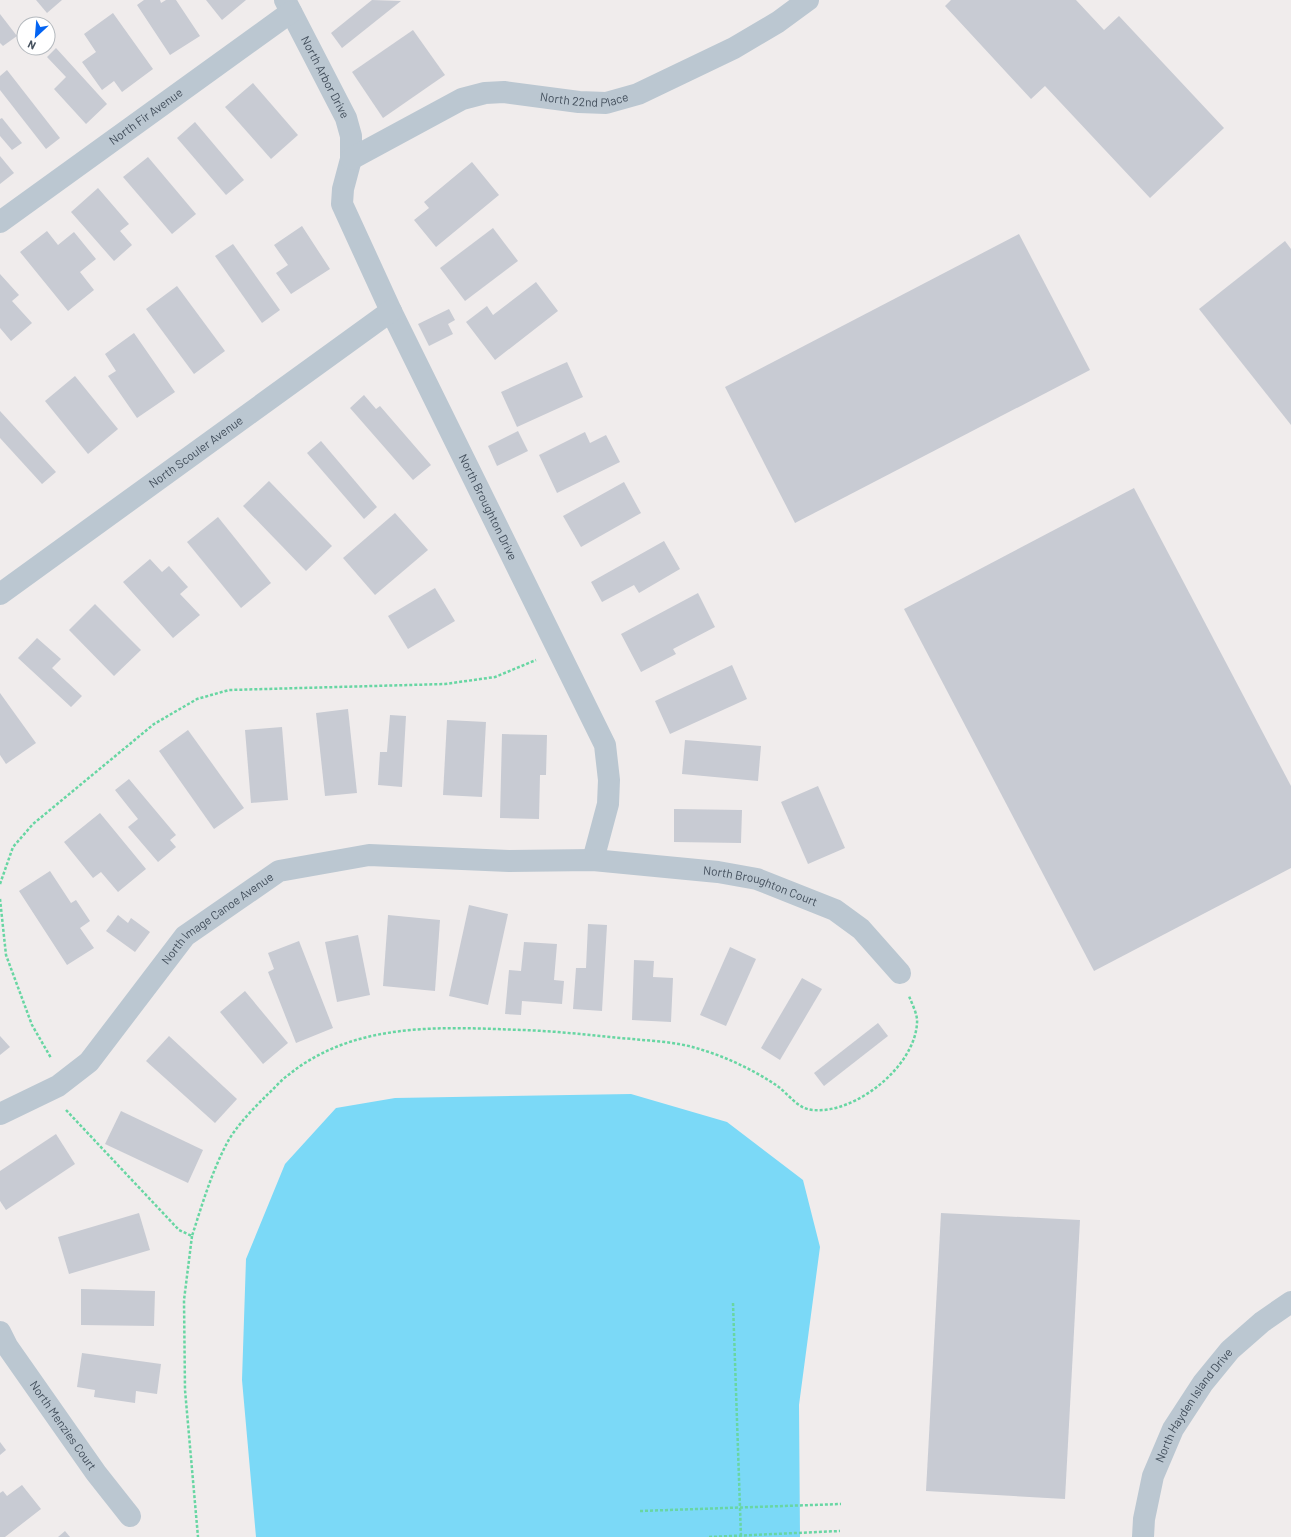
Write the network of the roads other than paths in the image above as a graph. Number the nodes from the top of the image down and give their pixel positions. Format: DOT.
graph roads {
  1 [pos="808,0"];
  2 [pos="288,6"];
  3 [pos="351,159"];
  4 [pos="0,222"];
  5 [pos="391,310"];
  6 [pos="0,594"];
  7 [pos="593,860"];
  8 [pos="900,973"];
  9 [pos="0,1114"];
  10 [pos="1291,1302"];
  11 [pos="0,1332"];
  12 [pos="130,1516"];
  13 [pos="1143,1537"];
  1 -- 3 [label="street, North 22nd Place"];
  2 -- 3 [label="street, North Arbor Drive"];
  2 -- 4 [label="street, North Fir Avenue"];
  3 -- 5 [label="street, North Broughton Drive"];
  5 -- 6 [label="street, North Scouler Avenue"];
  5 -- 7 [label="street, North Broughton Drive"];
  7 -- 8 [label="street, North Broughton Court"];
  7 -- 9 [label="street, North Image Canoe Avenue"];
  10 -- 13 [label="street, North Hayden Island Drive"];
  11 -- 12 [label="street, North Menzies Court"];
}
